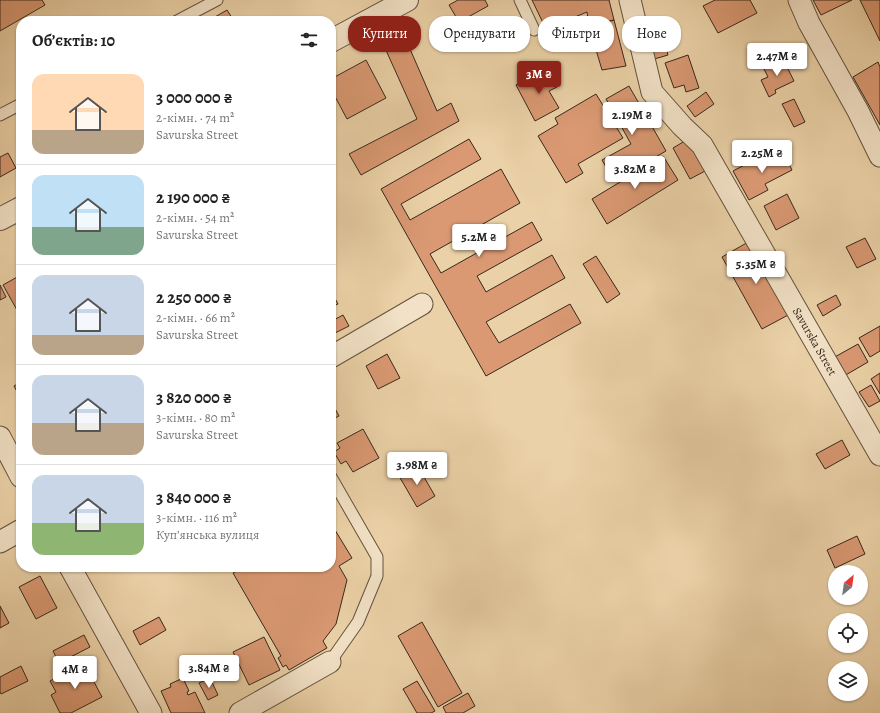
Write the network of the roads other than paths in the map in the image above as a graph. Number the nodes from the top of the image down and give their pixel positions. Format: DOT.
graph roads {
  1 [pos="217,0"];
  2 [pos="407,0"];
  3 [pos="520,0"];
  4 [pos="630,0"];
  5 [pos="799,0"];
  6 [pos="187,16"];
  7 [pos="534,30"];
  8 [pos="336,38"];
  9 [pos="16,107"];
  10 [pos="0,115"];
  11 [pos="880,156"];
  12 [pos="16,211"];
  13 [pos="0,219"];
  14 [pos="422,304"];
  15 [pos="336,354"];
  16 [pos="0,437"];
  17 [pos="880,455"];
  18 [pos="16,467"];
  19 [pos="336,485"];
  20 [pos="16,533"];
  21 [pos="0,542"];
  22 [pos="73,572"];
  23 [pos="330,662"];
  24 [pos="151,713"];
  25 [pos="240,713"];
  1 -- 6 [label="lane"];
  2 -- 8 [label="street"];
  3 -- 7 [label="lane"];
  4 -- 17 [label="street, Savurska Street"];
  5 -- 11 [label="street"];
  9 -- 10 [label="lane"];
  12 -- 13 [label="street"];
  14 -- 15 [label="street"];
  16 -- 18 [label="street"];
  19 -- 23 [label="lane"];
  20 -- 21 [label="street"];
  22 -- 24 [label="street"];
  23 -- 25 [label="street"];
}
